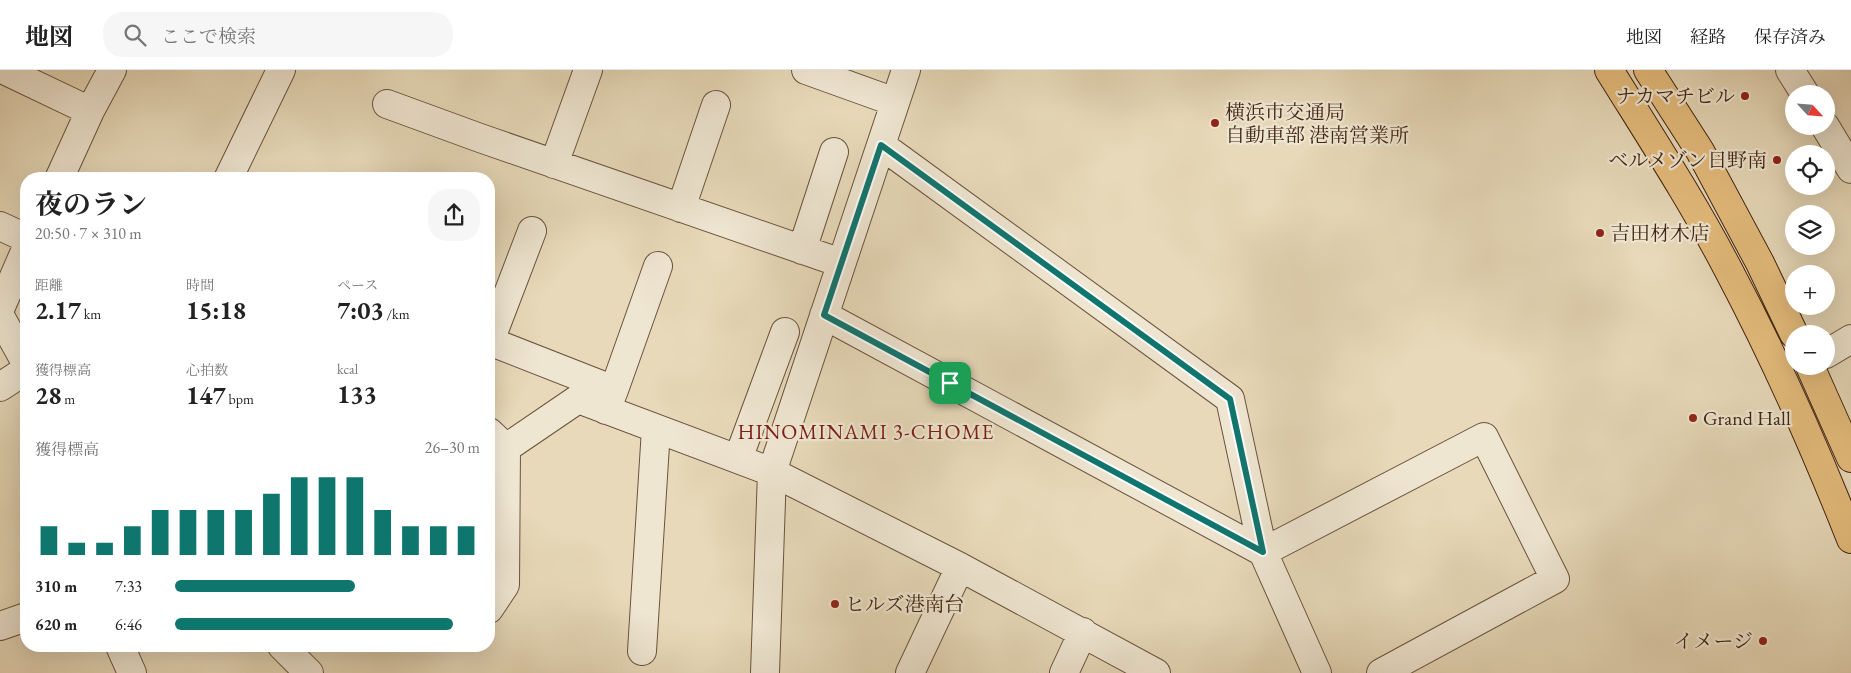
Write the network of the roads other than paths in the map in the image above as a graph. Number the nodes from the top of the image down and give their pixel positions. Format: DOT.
graph roads {
  1 [pos="4,70"];
  2 [pos="112,70"];
  3 [pos="281,70"];
  4 [pos="588,70"];
  5 [pos="806,70"];
  6 [pos="906,70"];
  7 [pos="1609,70"];
  8 [pos="1648,70"];
  9 [pos="1790,70"];
  10 [pos="1799,85"];
  11 [pos="896,102"];
  12 [pos="388,104"];
  13 [pos="716,105"];
  14 [pos="90,111"];
  15 [pos="1830,135"];
  16 [pos="881,145"];
  17 [pos="834,152"];
  18 [pos="554,164"];
  19 [pos="1851,169"];
  20 [pos="62,172"];
  21 [pos="231,172"];
  22 [pos="681,208"];
  23 [pos="0,226"];
  24 [pos="532,231"];
  25 [pos="20,235"];
  26 [pos="802,250"];
  27 [pos="20,263"];
  28 [pos="841,263"];
  29 [pos="658,266"];
  30 [pos="0,309"];
  31 [pos="824,315"];
  32 [pos="0,316"];
  33 [pos="1790,325"];
  34 [pos="495,326"];
  35 [pos="785,332"];
  36 [pos="1851,339"];
  37 [pos="495,344"];
  38 [pos="1835,349"];
  39 [pos="20,352"];
  40 [pos="20,374"];
  41 [pos="1814,375"];
  42 [pos="0,387"];
  43 [pos="610,400"];
  44 [pos="656,429"];
  45 [pos="498,440"];
  46 [pos="1851,458"];
  47 [pos="738,459"];
  48 [pos="772,472"];
  49 [pos="1851,539"];
  50 [pos="1263,552"];
  51 [pos="960,567"];
  52 [pos="495,600"];
  53 [pos="20,619"];
  54 [pos="0,626"];
  55 [pos="1083,632"];
  56 [pos="642,651"];
  57 [pos="123,652"];
  58 [pos="288,652"];
  59 [pos="132,673"];
  60 [pos="309,673"];
  61 [pos="765,673"];
  62 [pos="910,673"];
  63 [pos="1064,673"];
  64 [pos="1156,673"];
  65 [pos="1317,673"];
  66 [pos="1381,673"];
  1 -- 14 [label="street"];
  2 -- 14 [label="street"];
  3 -- 21 [label="street"];
  4 -- 18 [label="street"];
  5 -- 11 [label="street"];
  6 -- 11 [label="street"];
  7 -- 49 [label="main road"];
  8 -- 33 [label="main road"];
  9 -- 10 [label="street"];
  11 -- 16 [label="street"];
  12 -- 18 [label="street"];
  13 -- 22 [label="street"];
  14 -- 20 [label="street"];
  15 -- 19 [label="street"];
  16 -- 28 [label="street"];
  16 -- 50 [label="street"];
  17 -- 26 [label="street"];
  18 -- 22 [label="street"];
  22 -- 26 [label="street"];
  23 -- 25 [label="street"];
  24 -- 34 [label="street"];
  26 -- 28 [label="street"];
  27 -- 30 [label="street"];
  28 -- 31 [label="street"];
  29 -- 43 [label="street"];
  31 -- 48 [label="street"];
  31 -- 50 [label="street"];
  32 -- 39 [label="street"];
  35 -- 47 [label="street"];
  36 -- 38 [label="street"];
  37 -- 43 [label="street"];
  40 -- 42 [label="street"];
  41 -- 46 [label="main road"];
  43 -- 44 [label="street"];
  43 -- 45 [label="street"];
  44 -- 47 [label="street"];
  44 -- 56 [label="street"];
  45 -- 52 [label="street"];
  47 -- 48 [label="street"];
  48 -- 51 [label="street"];
  48 -- 61 [label="street"];
  50 -- 65 [label="street"];
  50 -- 66 [label="street"];
  51 -- 55 [label="street"];
  51 -- 62 [label="street"];
  53 -- 54 [label="street"];
  55 -- 63 [label="street"];
  55 -- 64 [label="street"];
  57 -- 59 [label="street"];
  58 -- 60 [label="street"];
}
